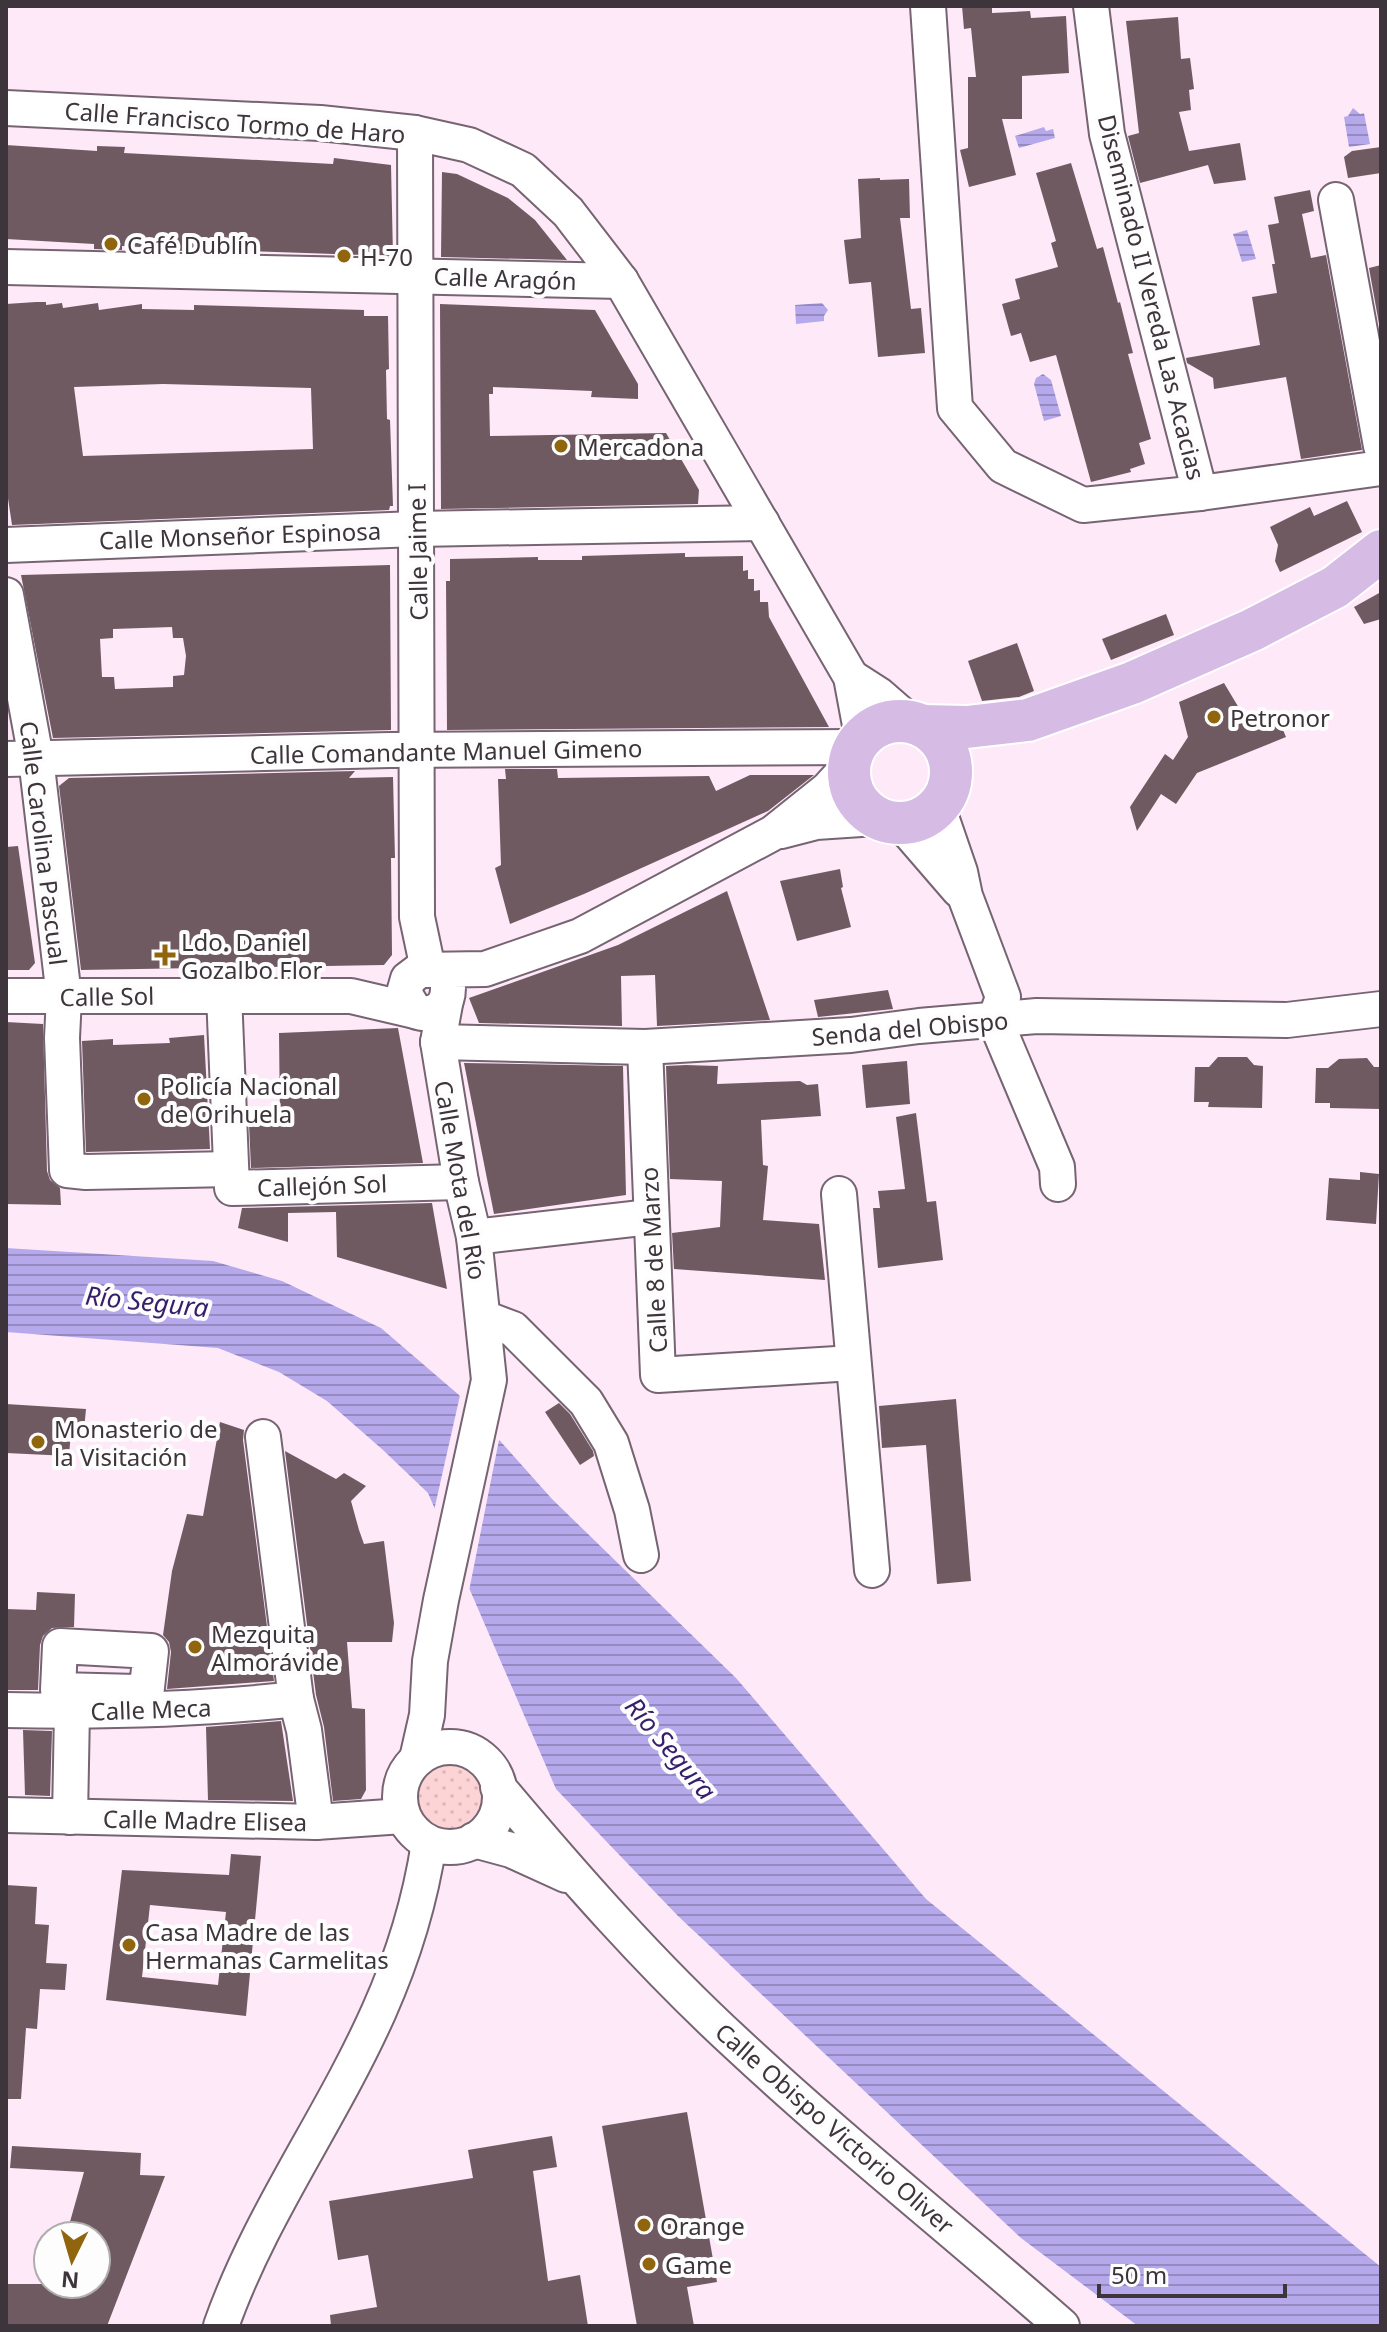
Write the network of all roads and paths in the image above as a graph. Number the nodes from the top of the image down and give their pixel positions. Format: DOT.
graph roads {
  1 [pos="928,6"];
  2 [pos="1091,6"];
  3 [pos="6,108"];
  4 [pos="415,133"];
  5 [pos="1336,200"];
  6 [pos="6,267"];
  7 [pos="414,275"];
  8 [pos="621,281"];
  9 [pos="1381,446"];
  10 [pos="1381,468"];
  11 [pos="1200,493"];
  12 [pos="762,523"];
  13 [pos="416,529"];
  14 [pos="6,545"];
  15 [pos="1381,551"];
  16 [pos="6,595"];
  17 [pos="851,677"];
  18 [pos="1028,720"];
  19 [pos="916,724"];
  20 [pos="419,750"];
  21 [pos="855,750"];
  22 [pos="21,759"];
  23 [pos="916,809"];
  24 [pos="773,833"];
  25 [pos="429,992"];
  26 [pos="224,994"];
  27 [pos="6,996"];
  28 [pos="64,997"];
  29 [pos="1381,1009"];
  30 [pos="995,1020"];
  31 [pos="438,1042"];
  32 [pos="645,1047"];
  33 [pos="231,1169"];
  34 [pos="461,1182"];
  35 [pos="1058,1184"];
  36 [pos="839,1194"];
  37 [pos="650,1217"];
  38 [pos="474,1237"];
  39 [pos="484,1318"];
  40 [pos="853,1363"];
  41 [pos="263,1437"];
  42 [pos="641,1555"];
  43 [pos="872,1570"];
  44 [pos="430,1661"];
  45 [pos="296,1699"];
  46 [pos="6,1710"];
  47 [pos="72,1711"];
  48 [pos="473,1753"];
  49 [pos="417,1759"];
  50 [pos="498,1787"];
  51 [pos="6,1815"];
  52 [pos="403,1816"];
  53 [pos="70,1817"];
  54 [pos="316,1822"];
  55 [pos="474,1840"];
  56 [pos="429,1843"];
  57 [pos="582,1888"];
  58 [pos="221,2326"];
  59 [pos="1062,2326"];
  1 -- 11 [label="street"];
  2 -- 11 [label="street, Diseminado II Vereda Las Acacias"];
  3 -- 4 [label="street, Calle Francisco Tormo de Haro"];
  4 -- 7 [label="street, Calle Jaime I"];
  4 -- 8 [label="street, Calle Francisco Tormo de Haro"];
  5 -- 9 [label="street"];
  6 -- 7 [label="street, Calle Aragón"];
  7 -- 8 [label="street, Calle Aragón"];
  7 -- 13 [label="street, Calle Jaime I"];
  8 -- 12 [label="street, Calle Francisco Tormo de Haro"];
  10 -- 11 [label="street"];
  12 -- 13 [label="street, Calle Monseñor Espinosa"];
  12 -- 17 [label="street, Calle Francisco Tormo de Haro"];
  13 -- 14 [label="street, Calle Monseñor Espinosa"];
  13 -- 20 [label="street, Calle Jaime I"];
  15 -- 18 [label="main road"];
  16 -- 22 [label="street, Calle Carolina Pascual"];
  17 -- 19 [label="street, Calle Francisco Tormo de Haro"];
  17 -- 21 [label="street, Calle Francisco Tormo de Haro"];
  18 -- 19 [label="main road"];
  18 -- 23 [label="main road"];
  19 -- 21 [label="main road"];
  19 -- 23 [label="main road"];
  20 -- 21 [label="street, Calle Comandante Manuel Gimeno"];
  20 -- 22 [label="street, Calle Comandante Manuel Gimeno"];
  20 -- 25 [label="street, Calle Jaime I"];
  21 -- 23 [label="main road"];
  21 -- 24 [label="street"];
  22 -- 28 [label="street, Calle Carolina Pascual"];
  23 -- 24 [label="street"];
  23 -- 30 [label="street"];
  24 -- 25 [label="street"];
  25 -- 26 [label="street, Calle Sol"];
  25 -- 31 [label="street, Calle Mota del Río"];
  26 -- 28 [label="street, Calle Sol"];
  26 -- 33 [label="street, Callejón Sol"];
  27 -- 28 [label="street, Calle Sol"];
  28 -- 33 [label="street, Calle Carolina Pascual"];
  29 -- 30 [label="street, Senda del Obispo"];
  30 -- 32 [label="street, Senda del Obispo"];
  30 -- 35 [label="street"];
  31 -- 32 [label="street, Senda del Obispo"];
  31 -- 34 [label="street, Calle Mota del Río"];
  32 -- 37 [label="street, Calle 8 de Marzo"];
  33 -- 34 [label="street, Callejón Sol"];
  34 -- 38 [label="street, Calle Mota del Río"];
  36 -- 40 [label="street"];
  37 -- 38 [label="street"];
  37 -- 40 [label="street, Calle 8 de Marzo"];
  38 -- 39 [label="street, Calle Mota del Río"];
  39 -- 42 [label="street"];
  39 -- 44 [label="street, Calle Mota del Río"];
  40 -- 43 [label="street"];
  41 -- 45 [label="street"];
  44 -- 48 [label="street"];
  44 -- 49 [label="street"];
  45 -- 47 [label="street, Calle Meca"];
  45 -- 54 [label="street"];
  46 -- 47 [label="street, Calle Meca"];
  47 -- 53 [label="street"];
  48 -- 49 [label="street"];
  48 -- 50 [label="street"];
  49 -- 52 [label="street"];
  50 -- 55 [label="street"];
  50 -- 57 [label="street, Calle Obispo Victorio Oliver"];
  51 -- 53 [label="street, Calle Madre Elisea"];
  52 -- 54 [label="street, Calle Madre Elisea"];
  52 -- 56 [label="street"];
  53 -- 54 [label="street, Calle Madre Elisea"];
  55 -- 56 [label="street"];
  55 -- 57 [label="street, Calle Obispo Victorio Oliver"];
  56 -- 58 [label="street"];
  57 -- 59 [label="street, Calle Obispo Victorio Oliver"];
}
